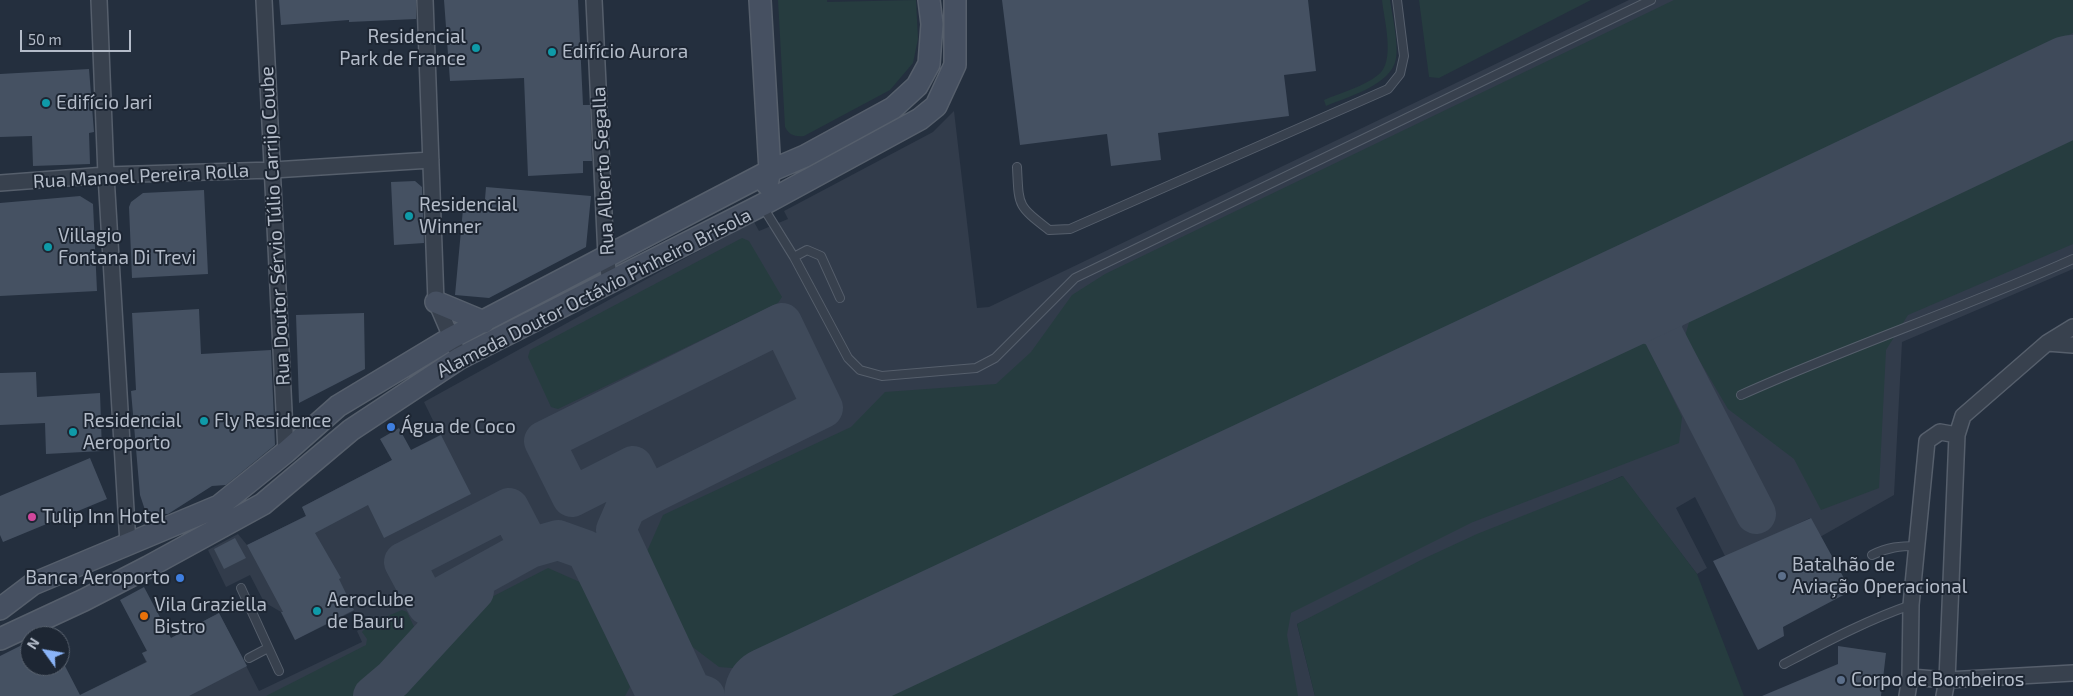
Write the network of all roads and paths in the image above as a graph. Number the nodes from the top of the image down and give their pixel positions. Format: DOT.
graph roads {
  1 [pos="99,0"];
  2 [pos="264,0"];
  3 [pos="425,0"];
  4 [pos="594,0"];
  5 [pos="760,0"];
  6 [pos="929,0"];
  7 [pos="955,0"];
  8 [pos="1397,0"];
  9 [pos="1651,0"];
  10 [pos="768,136"];
  11 [pos="805,156"];
  12 [pos="431,160"];
  13 [pos="1017,167"];
  14 [pos="273,170"];
  15 [pos="770,171"];
  16 [pos="106,175"];
  17 [pos="0,183"];
  18 [pos="762,205"];
  19 [pos="606,256"];
  20 [pos="794,257"];
  21 [pos="2073,259"];
  22 [pos="610,282"];
  23 [pos="840,298"];
  24 [pos="436,302"];
  25 [pos="484,322"];
  26 [pos="2073,328"];
  27 [pos="451,338"];
  28 [pos="2046,343"];
  29 [pos="2073,345"];
  30 [pos="460,358"];
  31 [pos="1741,395"];
  32 [pos="338,406"];
  33 [pos="351,430"];
  34 [pos="1956,435"];
  35 [pos="286,452"];
  36 [pos="128,544"];
  37 [pos="1917,546"];
  38 [pos="1872,555"];
  39 [pos="79,565"];
  40 [pos="240,588"];
  41 [pos="84,600"];
  42 [pos="1911,606"];
  43 [pos="0,609"];
  44 [pos="0,639"];
  45 [pos="268,648"];
  46 [pos="249,658"];
  47 [pos="1784,664"];
  48 [pos="279,671"];
  49 [pos="2073,673"];
  50 [pos="1910,677"];
  51 [pos="1947,680"];
  52 [pos="1907,696"];
  53 [pos="1944,696"];
  1 -- 16 [label="street"];
  2 -- 14 [label="street, Rua Doutor Sérvio Túlio Carrijo Coube"];
  3 -- 12 [label="street"];
  4 -- 19 [label="street, Rua Alberto Segalla"];
  5 -- 10 [label="street"];
  6 -- 11 [label="street, Alameda Doutor Octávio Pinheiro Brisola"];
  7 -- 18 [label="street, Alameda Doutor Octávio Pinheiro Brisola"];
  8 -- 13 [label="lane"];
  9 -- 20 [label="lane"];
  10 -- 11 [label="street"];
  10 -- 15 [label="street"];
  11 -- 15 [label="street, Alameda Doutor Octávio Pinheiro Brisola"];
  12 -- 14 [label="street, Rua Manoel Pereira Rolla"];
  12 -- 24 [label="street"];
  14 -- 16 [label="street, Rua Manoel Pereira Rolla"];
  14 -- 35 [label="street, Rua Doutor Sérvio Túlio Carrijo Coube"];
  15 -- 18 [label="street"];
  15 -- 19 [label="street, Alameda Doutor Octávio Pinheiro Brisola"];
  16 -- 17 [label="street, Rua Manoel Pereira Rolla"];
  16 -- 36 [label="street"];
  18 -- 20 [label="lane"];
  18 -- 22 [label="street, Alameda Doutor Octávio Pinheiro Brisola"];
  19 -- 22 [label="street, Rua Alberto Segalla"];
  19 -- 25 [label="street, Alameda Doutor Octávio Pinheiro Brisola"];
  20 -- 23 [label="lane"];
  21 -- 31 [label="lane"];
  22 -- 30 [label="street, Alameda Doutor Octávio Pinheiro Brisola"];
  24 -- 25 [label="street"];
  24 -- 27 [label="street"];
  25 -- 27 [label="street, Alameda Doutor Octávio Pinheiro Brisola"];
  26 -- 28 [label="street"];
  27 -- 30 [label="street"];
  27 -- 32 [label="street, Alameda Doutor Octávio Pinheiro Brisola"];
  28 -- 29 [label="street"];
  28 -- 34 [label="street"];
  30 -- 33 [label="street, Alameda Doutor Octávio Pinheiro Brisola"];
  32 -- 33 [label="street"];
  32 -- 35 [label="street, Alameda Doutor Octávio Pinheiro Brisola"];
  33 -- 41 [label="street, Alameda Doutor Octávio Pinheiro Brisola"];
  34 -- 37 [label="street"];
  34 -- 51 [label="street"];
  35 -- 36 [label="street, Alameda Doutor Octávio Pinheiro Brisola"];
  36 -- 39 [label="street, Alameda Doutor Octávio Pinheiro Brisola"];
  37 -- 38 [label="lane"];
  37 -- 42 [label="street"];
  39 -- 41 [label="street"];
  39 -- 43 [label="street, Alameda Doutor Octávio Pinheiro Brisola"];
  40 -- 45 [label="lane"];
  41 -- 44 [label="street, Alameda Doutor Octávio Pinheiro Brisola"];
  42 -- 47 [label="lane"];
  42 -- 50 [label="street"];
  45 -- 46 [label="lane"];
  45 -- 48 [label="lane"];
  49 -- 51 [label="street"];
  50 -- 51 [label="street"];
  50 -- 52 [label="street"];
  51 -- 53 [label="street"];
}
